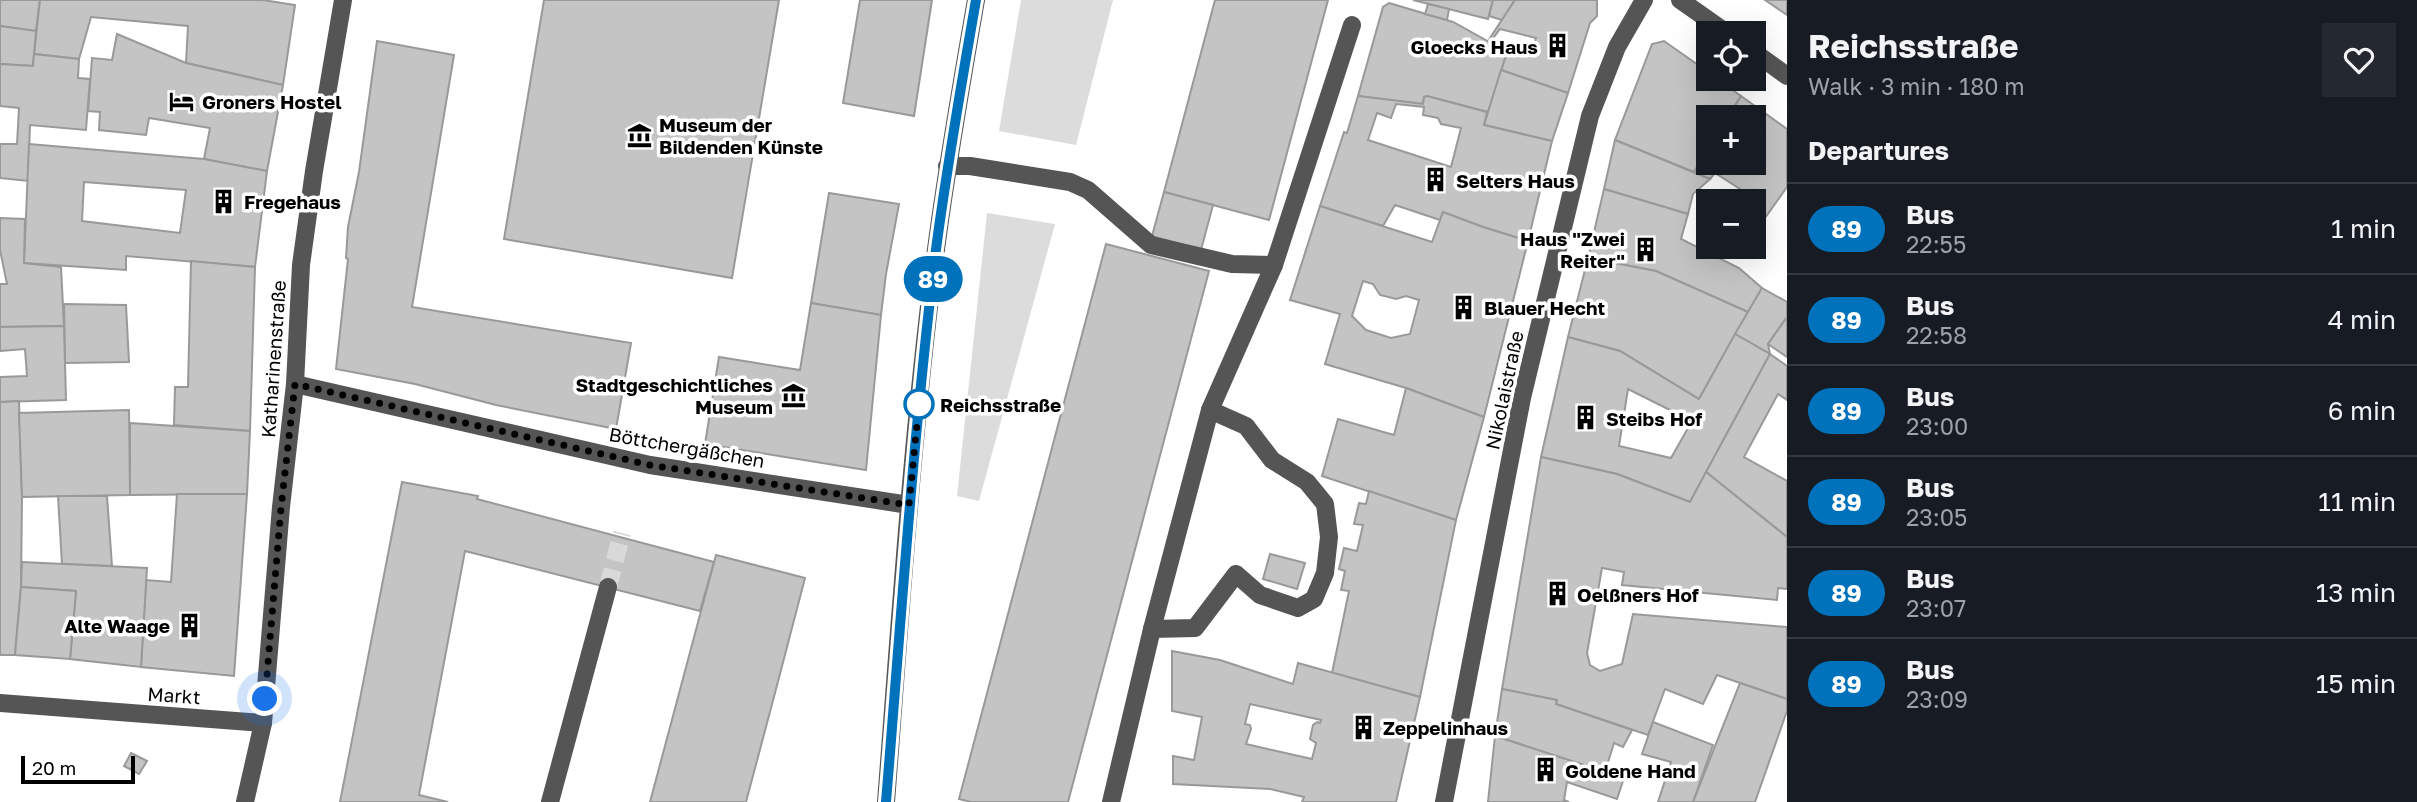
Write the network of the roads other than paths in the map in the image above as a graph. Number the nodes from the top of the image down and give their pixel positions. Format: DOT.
graph roads {
  1 [pos="344,0"];
  2 [pos="976,0"];
  3 [pos="1644,0"];
  4 [pos="1680,0"];
  5 [pos="1710,21"];
  6 [pos="1352,25"];
  7 [pos="1766,61"];
  8 [pos="1787,76"];
  9 [pos="947,166"];
  10 [pos="1275,265"];
  11 [pos="295,384"];
  12 [pos="1210,410"];
  13 [pos="909,505"];
  14 [pos="608,587"];
  15 [pos="1152,629"];
  16 [pos="0,703"];
  17 [pos="263,723"];
  18 [pos="245,802"];
  19 [pos="550,802"];
  20 [pos="886,802"];
  21 [pos="1111,802"];
  22 [pos="1444,802"];
  1 -- 11 [label="street, Katharinenstraße"];
  2 -- 9 [label="street"];
  3 -- 22 [label="street, Nikolaistraße"];
  4 -- 5 [label="street"];
  6 -- 10 [label="street"];
  7 -- 8 [label="street"];
  9 -- 10 [label="street"];
  9 -- 13 [label="street"];
  10 -- 12 [label="street"];
  11 -- 13 [label="street, Böttchergäßchen"];
  11 -- 17 [label="street, Katharinenstraße"];
  12 -- 15 [label="street"];
  12 -- 15 [label="street"];
  13 -- 20 [label="street"];
  14 -- 19 [label="street"];
  15 -- 21 [label="street"];
  16 -- 17 [label="street, Markt"];
  17 -- 18 [label="street"];
}
